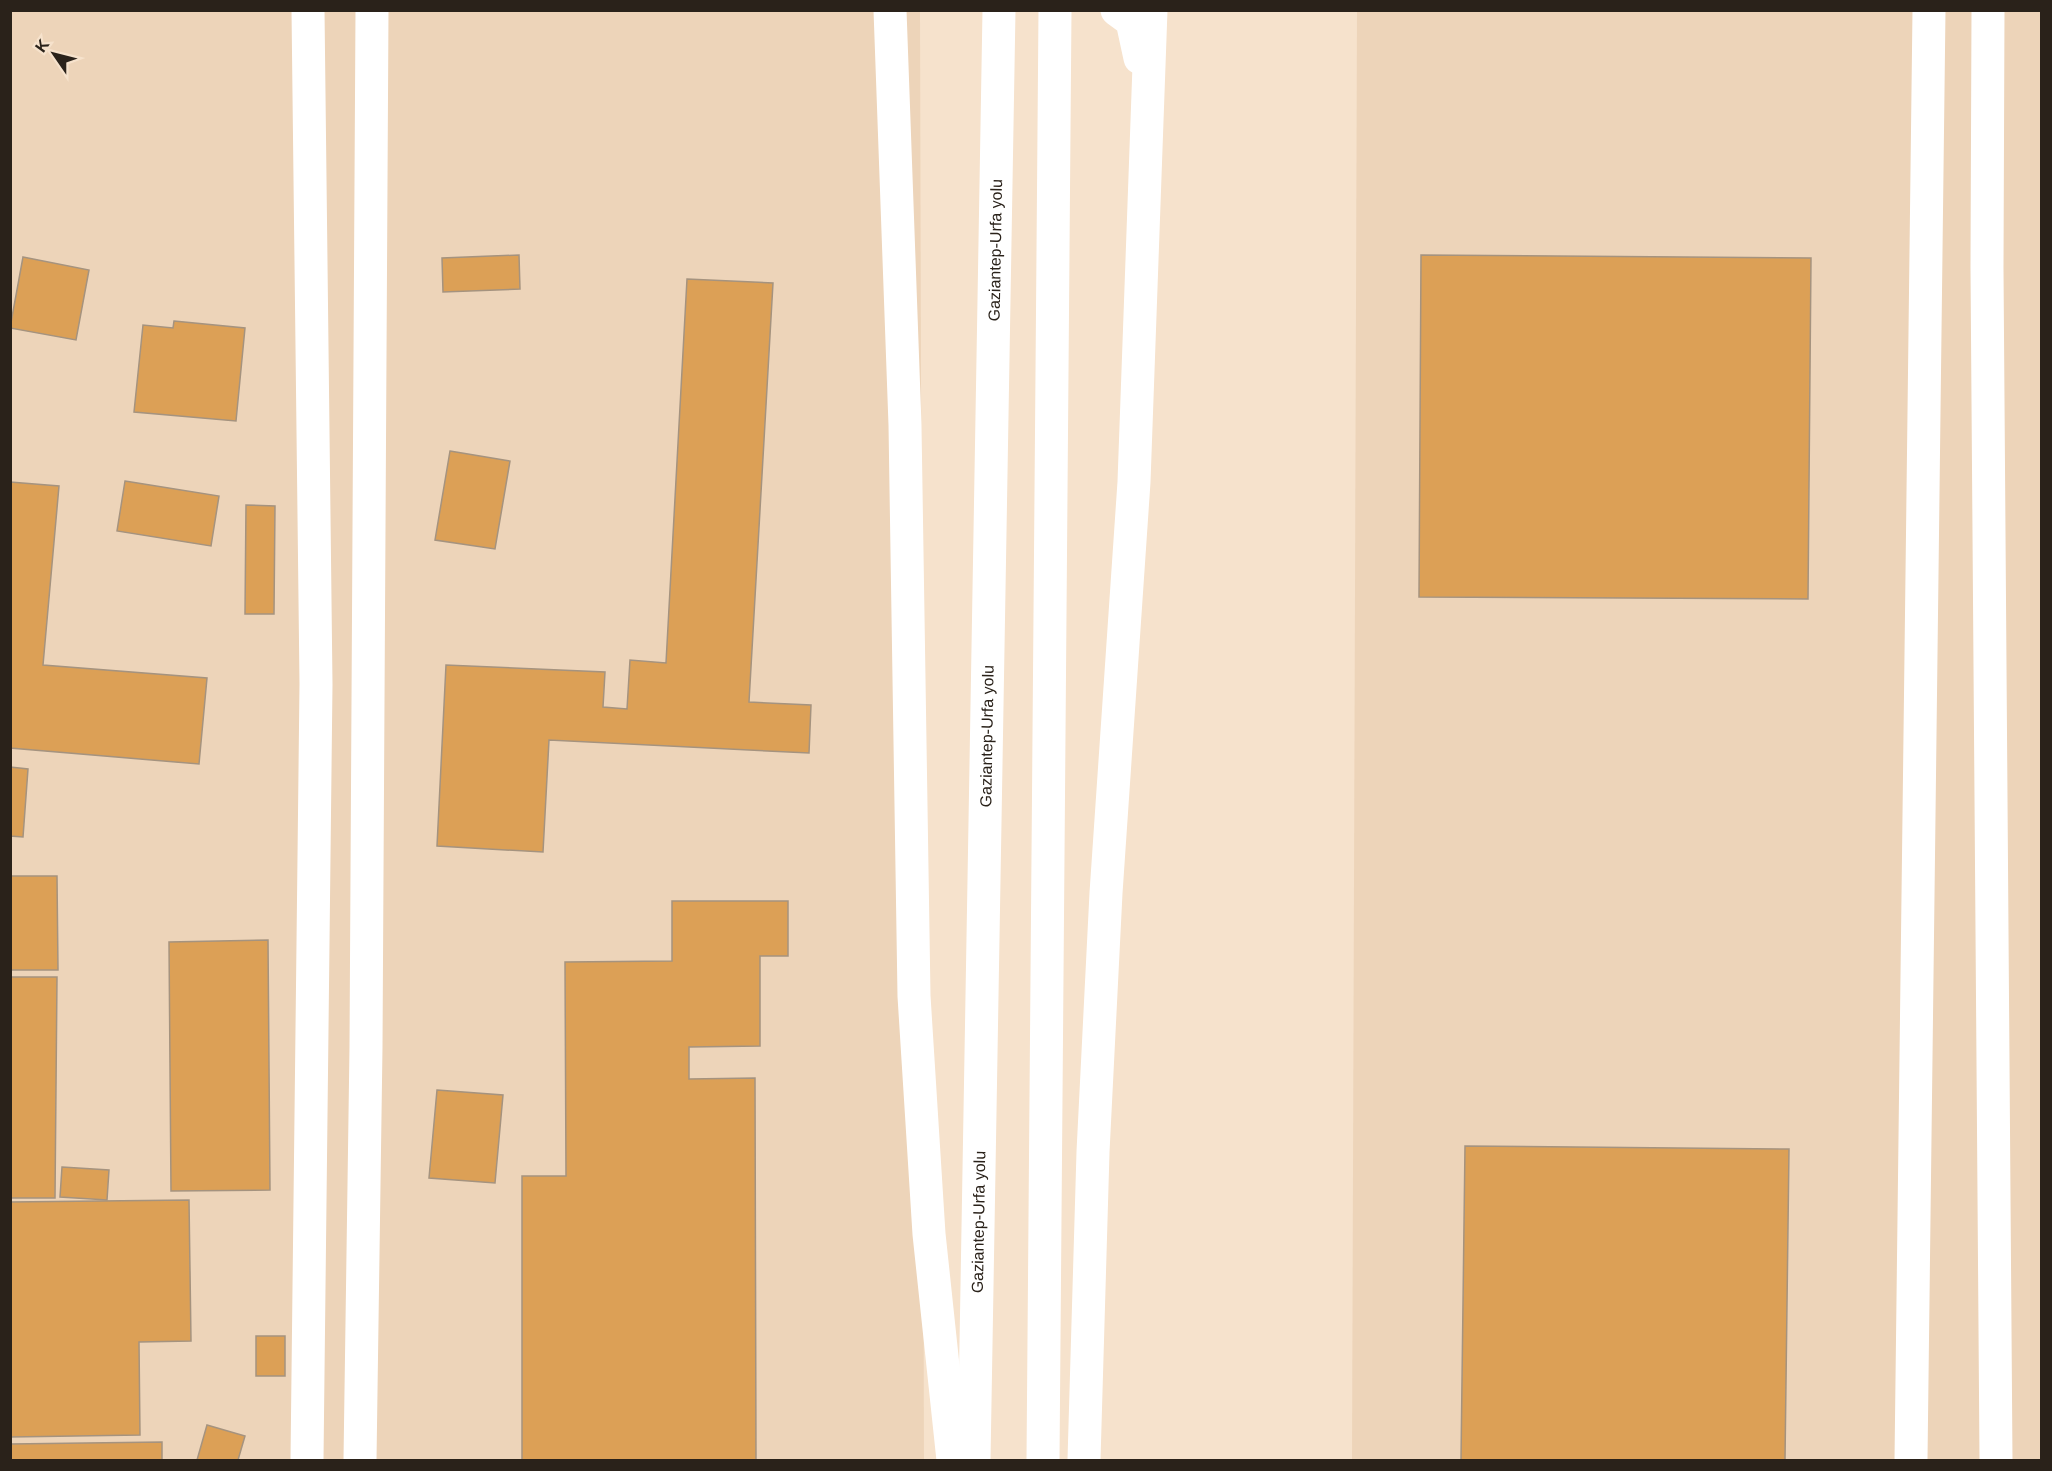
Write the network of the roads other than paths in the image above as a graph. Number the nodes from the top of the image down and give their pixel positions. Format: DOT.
graph roads {
  1 [pos="308,10"];
  2 [pos="372,10"];
  3 [pos="890,10"];
  4 [pos="917,10"];
  5 [pos="1117,10"];
  6 [pos="1151,10"];
  7 [pos="1929,10"];
  8 [pos="1988,10"];
  9 [pos="999,23"];
  10 [pos="1055,25"];
  11 [pos="892,55"];
  12 [pos="1149,98"];
  13 [pos="307,1461"];
  14 [pos="360,1461"];
  15 [pos="953,1461"];
  16 [pos="974,1461"];
  17 [pos="1043,1461"];
  18 [pos="1084,1461"];
  19 [pos="1911,1461"];
  20 [pos="1996,1461"];
  1 -- 13 [label="main road"];
  2 -- 14 [label="main road"];
  3 -- 11 [label="main road"];
  4 -- 11 [label="main road"];
  5 -- 12 [label="main road"];
  6 -- 12 [label="main road"];
  7 -- 19 [label="main road"];
  8 -- 20 [label="main road"];
  9 -- 16 [label="main road, Gaziantep-Urfa yolu"];
  10 -- 17 [label="main road"];
  11 -- 15 [label="main road"];
  12 -- 18 [label="main road"];
}
